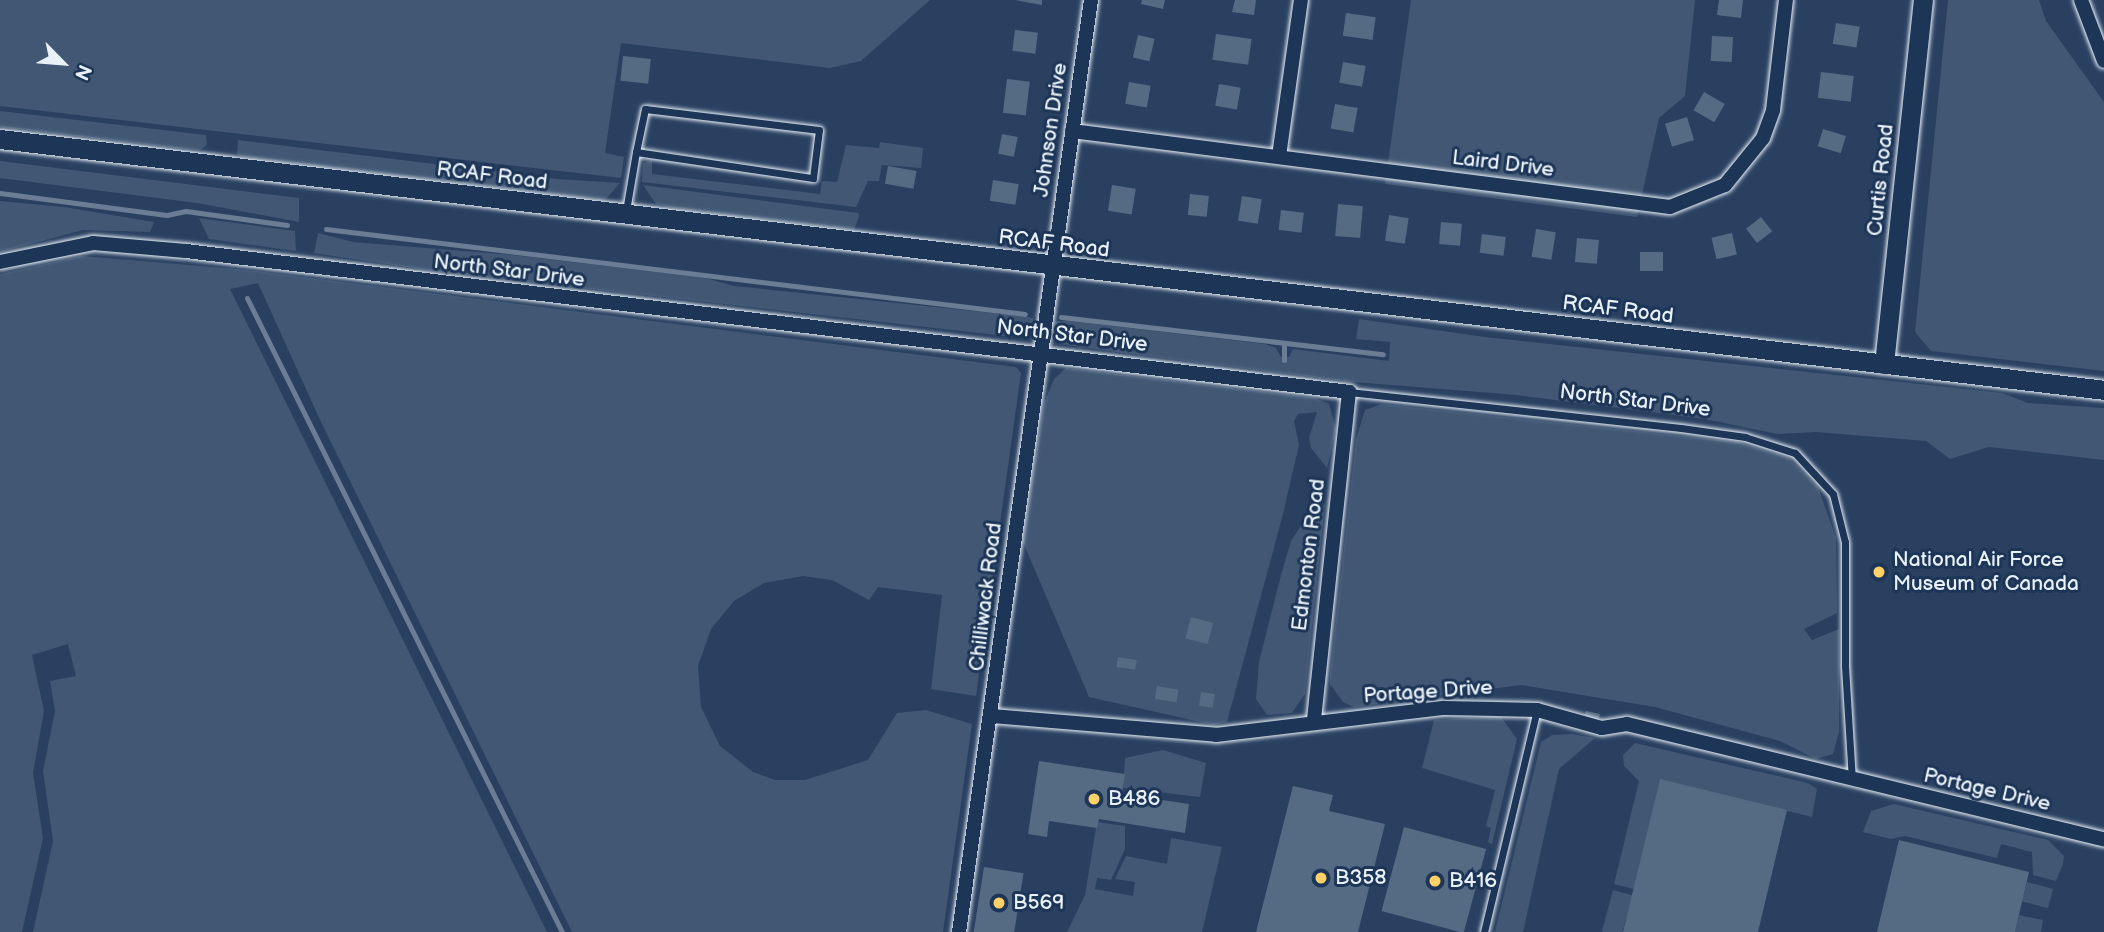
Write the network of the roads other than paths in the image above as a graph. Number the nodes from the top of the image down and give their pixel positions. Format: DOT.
graph roads {
  1 [pos="1091,0"];
  2 [pos="1301,0"];
  3 [pos="1786,0"];
  4 [pos="1923,0"];
  5 [pos="2081,0"];
  6 [pos="2104,61"];
  7 [pos="1072,131"];
  8 [pos="0,139"];
  9 [pos="636,152"];
  10 [pos="1279,156"];
  11 [pos="625,215"];
  12 [pos="0,262"];
  13 [pos="1052,267"];
  14 [pos="1039,354"];
  15 [pos="1884,365"];
  16 [pos="2104,390"];
  17 [pos="1349,392"];
  18 [pos="1537,710"];
  19 [pos="992,716"];
  20 [pos="1314,722"];
  21 [pos="1853,781"];
  22 [pos="2104,839"];
  23 [pos="958,932"];
  24 [pos="1484,932"];
  1 -- 7 [label="street, Johnson Drive"];
  2 -- 10 [label="street"];
  3 -- 10 [label="street, Laird Drive"];
  4 -- 15 [label="main road, Curtis Road"];
  5 -- 6 [label="street"];
  7 -- 10 [label="street, Laird Drive"];
  7 -- 13 [label="street, Johnson Drive"];
  8 -- 11 [label="main road, RCAF Road"];
  9 -- 9 [label="lane"];
  9 -- 11 [label="lane"];
  11 -- 13 [label="main road, RCAF Road"];
  12 -- 14 [label="street, North Star Drive"];
  13 -- 14 [label="street, Chilliwack Road"];
  13 -- 15 [label="main road, RCAF Road"];
  14 -- 17 [label="street, North Star Drive"];
  14 -- 19 [label="street, Chilliwack Road"];
  15 -- 16 [label="main road, RCAF Road"];
  17 -- 20 [label="street, Edmonton Road"];
  17 -- 21 [label="lane, North Star Drive"];
  18 -- 20 [label="street, Portage Drive"];
  18 -- 21 [label="street, Portage Drive"];
  18 -- 24 [label="lane"];
  19 -- 20 [label="street, Portage Drive"];
  19 -- 23 [label="street, Chilliwack Road"];
  21 -- 22 [label="street, Portage Drive"];
}
